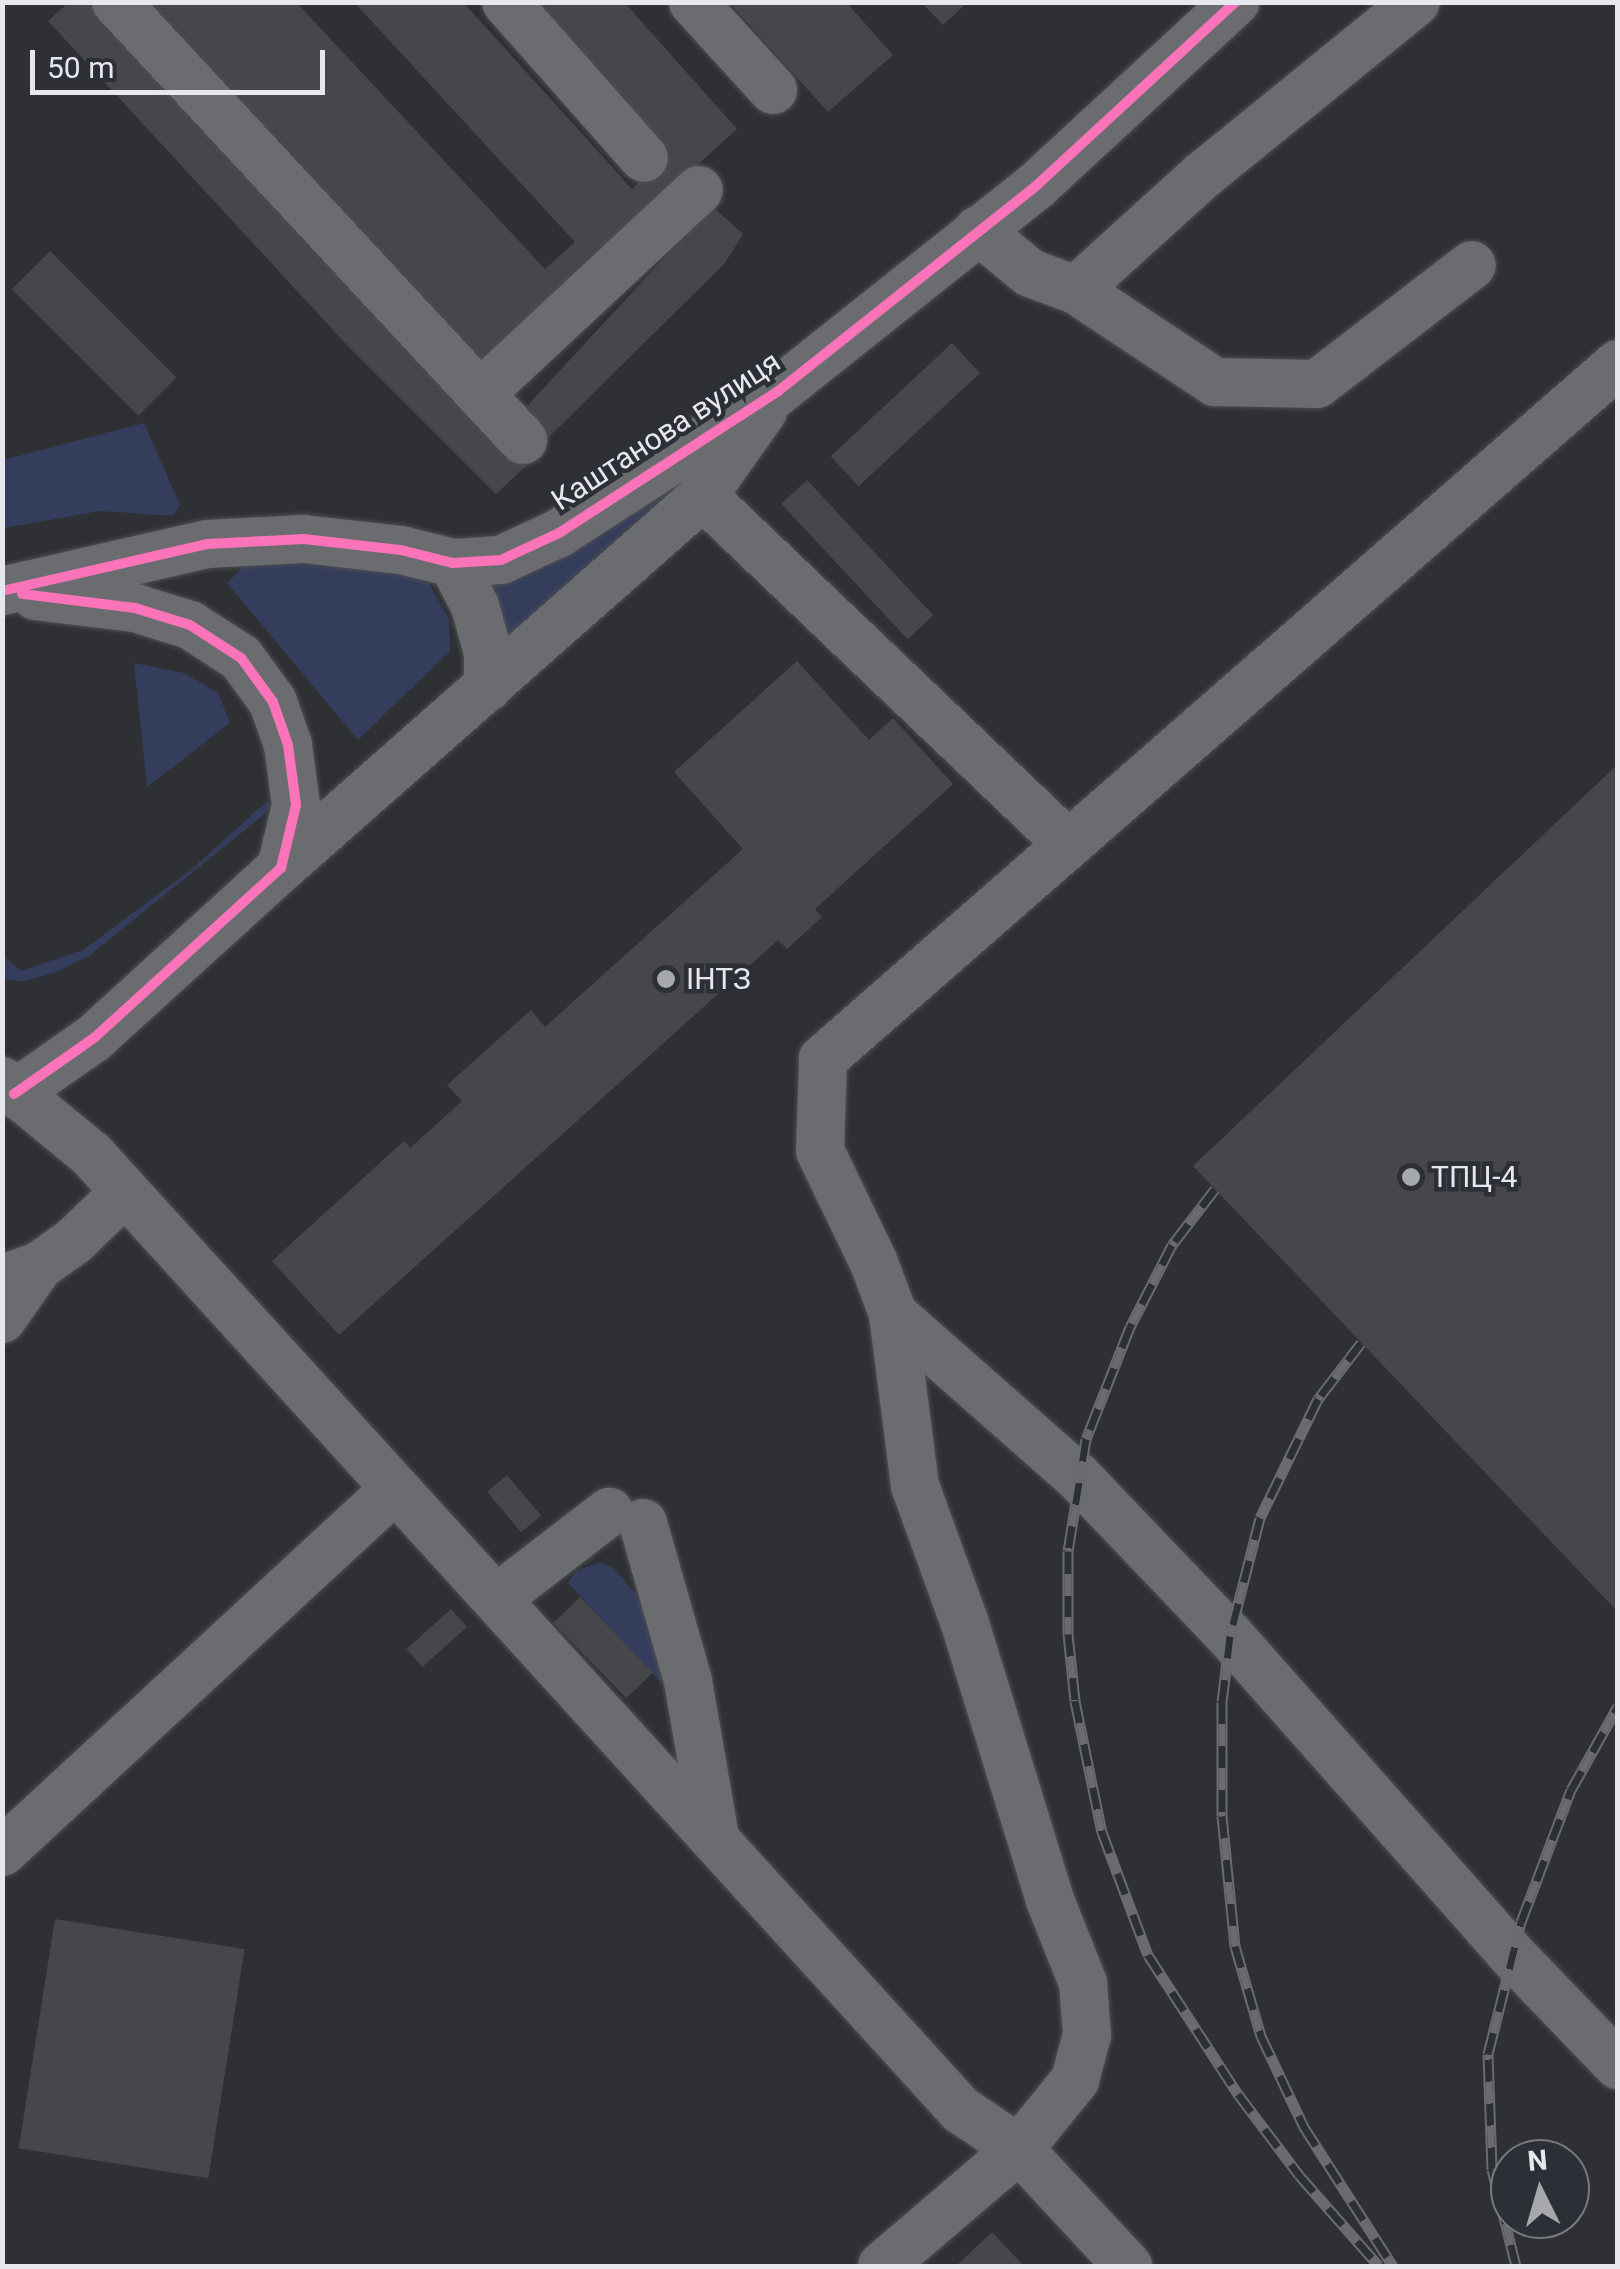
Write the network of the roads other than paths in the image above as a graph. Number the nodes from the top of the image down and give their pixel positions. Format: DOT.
graph roads {
  1 [pos="116,2"];
  2 [pos="506,2"];
  3 [pos="693,2"];
  4 [pos="1235,2"];
  5 [pos="1416,2"];
  6 [pos="773,90"];
  7 [pos="644,158"];
  8 [pos="699,190"];
  9 [pos="978,230"];
  10 [pos="1472,265"];
  11 [pos="1076,290"];
  12 [pos="1618,364"];
  13 [pos="777,392"];
  14 [pos="480,394"];
  15 [pos="523,440"];
  16 [pos="703,496"];
  17 [pos="454,562"];
  18 [pos="2,592"];
  19 [pos="488,687"];
  20 [pos="1068,844"];
  21 [pos="280,868"];
  22 [pos="8,1088"];
  23 [pos="125,1192"];
  24 [pos="21,1273"];
  25 [pos="893,1314"];
  26 [pos="2,1319"];
  27 [pos="396,1489"];
  28 [pos="496,1599"];
  29 [pos="715,1837"];
  30 [pos="2,1852"];
  31 [pos="1618,2065"];
  32 [pos="1020,2150"];
  33 [pos="882,2266"];
  34 [pos="1128,2266"];
  1 -- 14 [label="street"];
  2 -- 7 [label="street"];
  3 -- 6 [label="street"];
  4 -- 9 [label="street, Каштанова вулиця"];
  5 -- 11 [label="street"];
  8 -- 14 [label="street"];
  9 -- 11 [label="street"];
  9 -- 13 [label="street, Каштанова вулиця"];
  10 -- 11 [label="street"];
  12 -- 20 [label="street"];
  13 -- 16 [label="street, Каштанова вулиця"];
  13 -- 17 [label="street, Каштанова вулиця"];
  14 -- 15 [label="street"];
  16 -- 19 [label="street, Каштанова вулиця"];
  16 -- 20 [label="street"];
  17 -- 18 [label="street, Каштанова вулиця"];
  17 -- 19 [label="street"];
  18 -- 21 [label="street, Каштанова вулиця"];
  19 -- 21 [label="street, Каштанова вулиця"];
  20 -- 25 [label="street"];
  21 -- 22 [label="street, Каштанова вулиця"];
  22 -- 23 [label="street"];
  23 -- 24 [label="street"];
  23 -- 27 [label="street"];
  24 -- 26 [label="street"];
  25 -- 31 [label="street"];
  25 -- 32 [label="street"];
  27 -- 28 [label="street"];
  27 -- 30 [label="street"];
  28 -- 29 [label="street"];
  28 -- 29 [label="street"];
  29 -- 32 [label="street"];
  32 -- 33 [label="street"];
  32 -- 34 [label="street"];
}
